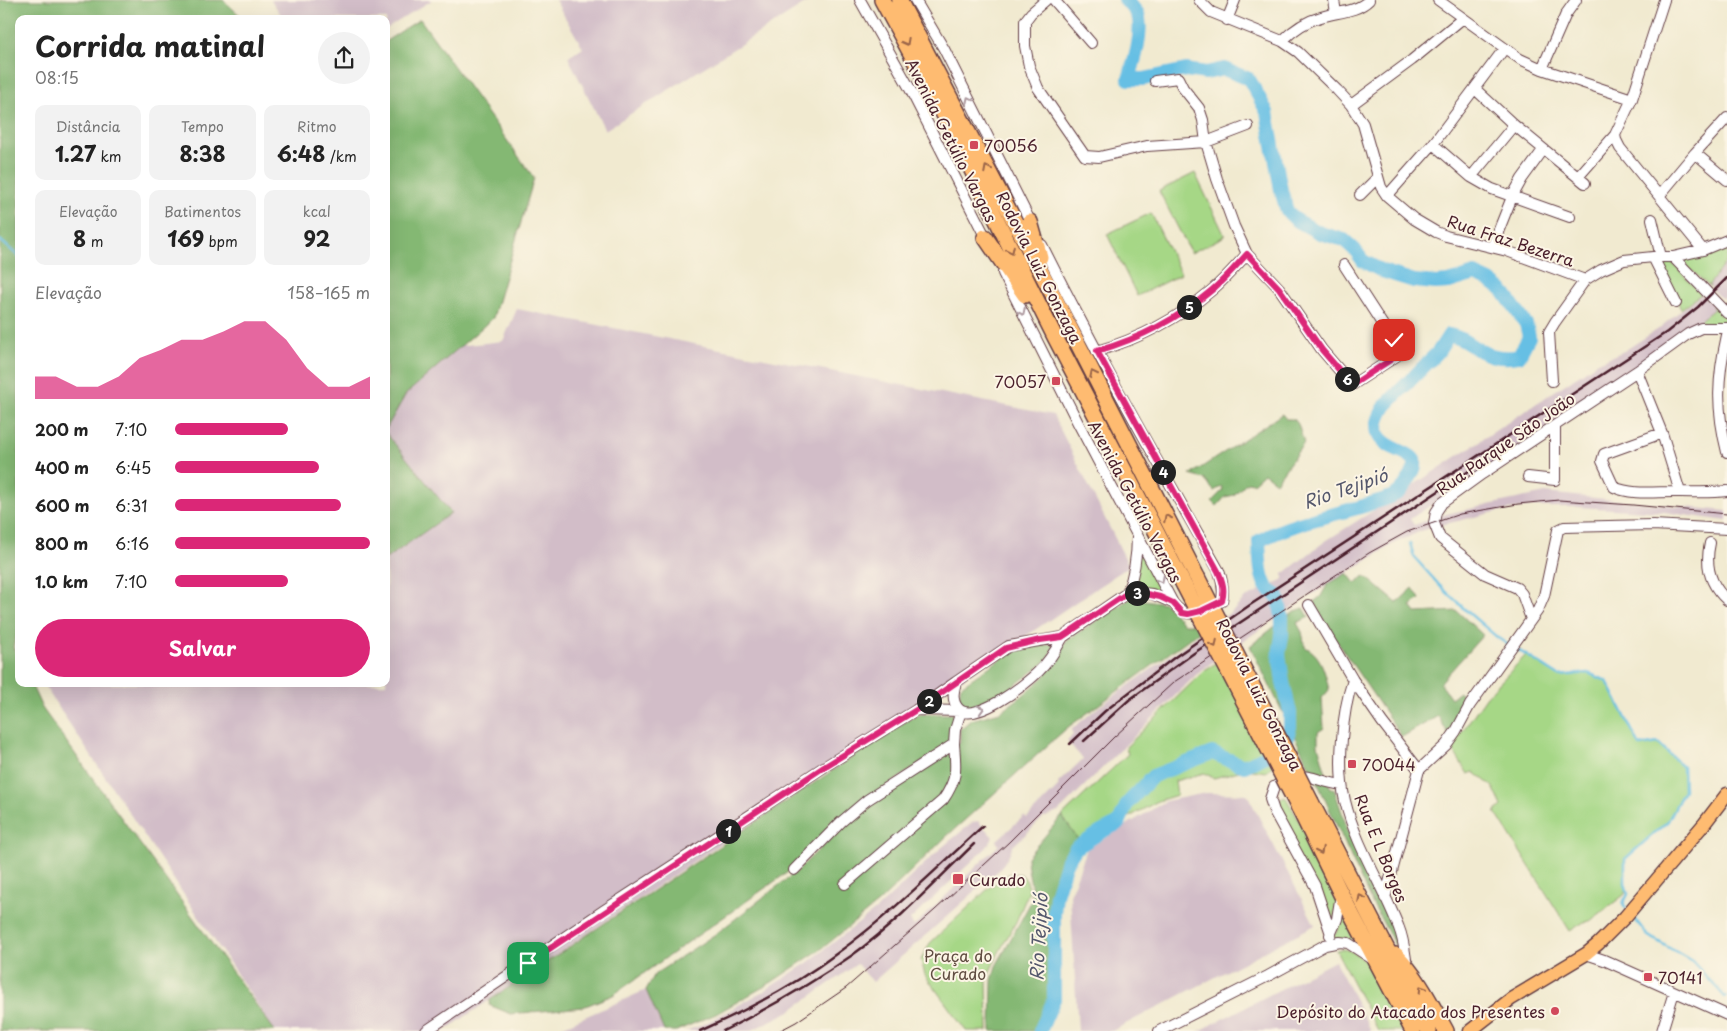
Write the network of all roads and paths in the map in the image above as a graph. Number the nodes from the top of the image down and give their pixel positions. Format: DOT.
graph roads {
  1 [pos="860,0"];
  2 [pos="882,0"];
  3 [pos="899,0"];
  4 [pos="915,0"];
  5 [pos="1046,0"];
  6 [pos="1054,0"];
  7 [pos="1199,0"];
  8 [pos="1235,0"];
  9 [pos="1334,0"];
  10 [pos="1369,0"];
  11 [pos="1438,0"];
  12 [pos="1576,0"];
  13 [pos="1664,0"];
  14 [pos="1336,13"];
  15 [pos="1463,18"];
  16 [pos="1227,20"];
  17 [pos="1282,41"];
  18 [pos="1091,43"];
  19 [pos="1504,49"];
  20 [pos="1542,69"];
  21 [pos="1155,81"];
  22 [pos="1474,90"];
  23 [pos="1632,99"];
  24 [pos="1351,104"];
  25 [pos="1727,118"];
  26 [pos="1514,125"];
  27 [pos="1248,126"];
  28 [pos="1615,135"];
  29 [pos="1206,142"];
  30 [pos="1433,144"];
  31 [pos="1543,150"];
  32 [pos="1695,153"];
  33 [pos="1471,177"];
  34 [pos="1378,178"];
  35 [pos="1727,180"];
  36 [pos="1360,195"];
  37 [pos="1388,196"];
  38 [pos="1512,196"];
  39 [pos="1659,196"];
  40 [pos="1570,217"];
  41 [pos="1652,219"];
  42 [pos="1030,222"];
  43 [pos="985,237"];
  44 [pos="1727,240"];
  45 [pos="1492,247"];
  46 [pos="1703,250"];
  47 [pos="1247,254"];
  48 [pos="1657,257"];
  49 [pos="1673,257"];
  50 [pos="1344,265"];
  51 [pos="1585,280"];
  52 [pos="1050,290"];
  53 [pos="1676,303"];
  54 [pos="1727,313"];
  55 [pos="1727,328"];
  56 [pos="1727,335"];
  57 [pos="1055,337"];
  58 [pos="1097,351"];
  59 [pos="1637,371"];
  60 [pos="1552,381"];
  61 [pos="1555,426"];
  62 [pos="1662,433"];
  63 [pos="1727,452"];
  64 [pos="1528,477"];
  65 [pos="1727,491"];
  66 [pos="1680,492"];
  67 [pos="1727,529"];
  68 [pos="1138,536"];
  69 [pos="1710,543"];
  70 [pos="1190,581"];
  71 [pos="1126,594"];
  72 [pos="1727,600"];
  73 [pos="1173,603"];
  74 [pos="1309,605"];
  75 [pos="1531,619"];
  76 [pos="1062,637"];
  77 [pos="1353,680"];
  78 [pos="956,682"];
  79 [pos="916,710"];
  80 [pos="961,711"];
  81 [pos="954,744"];
  82 [pos="1419,770"];
  83 [pos="1342,785"];
  84 [pos="1727,794"];
  85 [pos="1305,805"];
  86 [pos="794,870"];
  87 [pos="844,884"];
  88 [pos="1341,894"];
  89 [pos="1385,898"];
  90 [pos="1331,934"];
  91 [pos="1383,942"];
  92 [pos="1325,945"];
  93 [pos="1586,954"];
  94 [pos="1377,962"];
  95 [pos="1408,967"];
  96 [pos="1674,992"];
  97 [pos="1727,1015"];
  98 [pos="426,1031"];
  99 [pos="1158,1031"];
  100 [pos="1413,1031"];
  101 [pos="1429,1031"];
  102 [pos="1446,1031"];
  103 [pos="1470,1031"];
  104 [pos="1662,1031"];
  1 -- 43 [label="street, Avenida Getúlio Vargas"];
  2 -- 57 [label="highway, Rodovia Luiz Gonzaga, one-way"];
  52 -- 3 [label="highway, Rodovia Luiz Gonzaga, one-way"];
  42 -- 4 [label="street, Avenida Getúlio Vargas, one-way"];
  5 -- 29 [label="street"];
  6 -- 18 [label="street"];
  7 -- 16 [label="street, Rua Fraz Bezerra"];
  8 -- 16 [label="street"];
  9 -- 14 [label="street"];
  10 -- 14 [label="street"];
  11 -- 15 [label="street"];
  12 -- 20 [label="street"];
  13 -- 23 [label="street"];
  14 -- 17 [label="street"];
  15 -- 19 [label="street"];
  15 -- 24 [label="street"];
  16 -- 17 [label="street, Rua Fraz Bezerra"];
  17 -- 24 [label="street, Rua Fraz Bezerra"];
  19 -- 20 [label="street"];
  19 -- 22 [label="street"];
  20 -- 23 [label="street"];
  21 -- 29 [label="street"];
  22 -- 26 [label="street"];
  22 -- 30 [label="street"];
  23 -- 28 [label="street"];
  24 -- 34 [label="street, Rua Fraz Bezerra"];
  25 -- 32 [label="street"];
  26 -- 31 [label="street"];
  26 -- 33 [label="street"];
  27 -- 29 [label="street"];
  28 -- 31 [label="street"];
  28 -- 39 [label="street"];
  29 -- 47 [label="street"];
  30 -- 33 [label="street"];
  30 -- 37 [label="street"];
  31 -- 38 [label="street"];
  32 -- 35 [label="street"];
  32 -- 39 [label="street"];
  33 -- 38 [label="street"];
  34 -- 36 [label="street"];
  34 -- 37 [label="street, Rua Fraz Bezerra"];
  37 -- 45 [label="street, Rua Fraz Bezerra"];
  38 -- 40 [label="street"];
  38 -- 45 [label="street"];
  39 -- 46 [label="street"];
  41 -- 48 [label="street"];
  42 -- 52 [label="highway"];
  42 -- 58 [label="street, Avenida Getúlio Vargas"];
  43 -- 57 [label="highway"];
  43 -- 68 [label="street, Avenida Getúlio Vargas, one-way"];
  44 -- 46 [label="street"];
  45 -- 51 [label="street, Rua Fraz Bezerra"];
  46 -- 49 [label="street"];
  47 -- 50 [label="street"];
  47 -- 58 [label="street"];
  48 -- 49 [label="street"];
  48 -- 51 [label="street"];
  48 -- 53 [label="street"];
  49 -- 54 [label="street"];
  51 -- 60 [label="street"];
  70 -- 52 [label="highway, Rodovia Luiz Gonzaga, one-way"];
  55 -- 59 [label="street, Rua Parque São João"];
  56 -- 63 [label="street"];
  57 -- 70 [label="highway, Rodovia Luiz Gonzaga"];
  58 -- 73 [label="street, Avenida Getúlio Vargas"];
  59 -- 61 [label="street, Rua Parque São João"];
  59 -- 62 [label="street"];
  61 -- 64 [label="street"];
  61 -- 75 [label="street, Rua Parque São João"];
  62 -- 66 [label="street"];
  62 -- 66 [label="street"];
  65 -- 66 [label="street"];
  67 -- 75 [label="street"];
  68 -- 71 [label="street"];
  68 -- 73 [label="street, Avenida Getúlio Vargas, one-way"];
  69 -- 72 [label="street"];
  70 -- 85 [label="highway, Rodovia Luiz Gonzaga, bridge"];
  71 -- 73 [label="street"];
  71 -- 76 [label="street"];
  74 -- 77 [label="street"];
  75 -- 82 [label="street"];
  76 -- 78 [label="street"];
  80 -- 76 [label="street, one-way"];
  77 -- 82 [label="street"];
  77 -- 83 [label="street, Rua E L Borges"];
  78 -- 79 [label="street"];
  78 -- 80 [label="street"];
  79 -- 80 [label="street"];
  79 -- 98 [label="street"];
  80 -- 81 [label="street"];
  81 -- 86 [label="street"];
  81 -- 87 [label="street"];
  82 -- 89 [label="street"];
  83 -- 89 [label="street, Rua E L Borges"];
  83 -- 90 [label="street"];
  84 -- 93 [label="main road"];
  85 -- 88 [label="highway, Rodovia Luiz Gonzaga, one-way"];
  91 -- 85 [label="highway, Rodovia Luiz Gonzaga, one-way"];
  88 -- 90 [label="street"];
  88 -- 94 [label="highway, Rodovia Luiz Gonzaga"];
  89 -- 95 [label="street, Rua E L Borges"];
  90 -- 92 [label="street"];
  91 -- 95 [label="highway"];
  91 -- 101 [label="highway, Rodovia Luiz Gonzaga"];
  92 -- 94 [label="street"];
  92 -- 99 [label="street"];
  93 -- 96 [label="street"];
  93 -- 103 [label="main road"];
  94 -- 100 [label="highway, Rodovia Luiz Gonzaga"];
  102 -- 95 [label="highway, one-way"];
  96 -- 97 [label="street"];
  96 -- 104 [label="street"];
}
